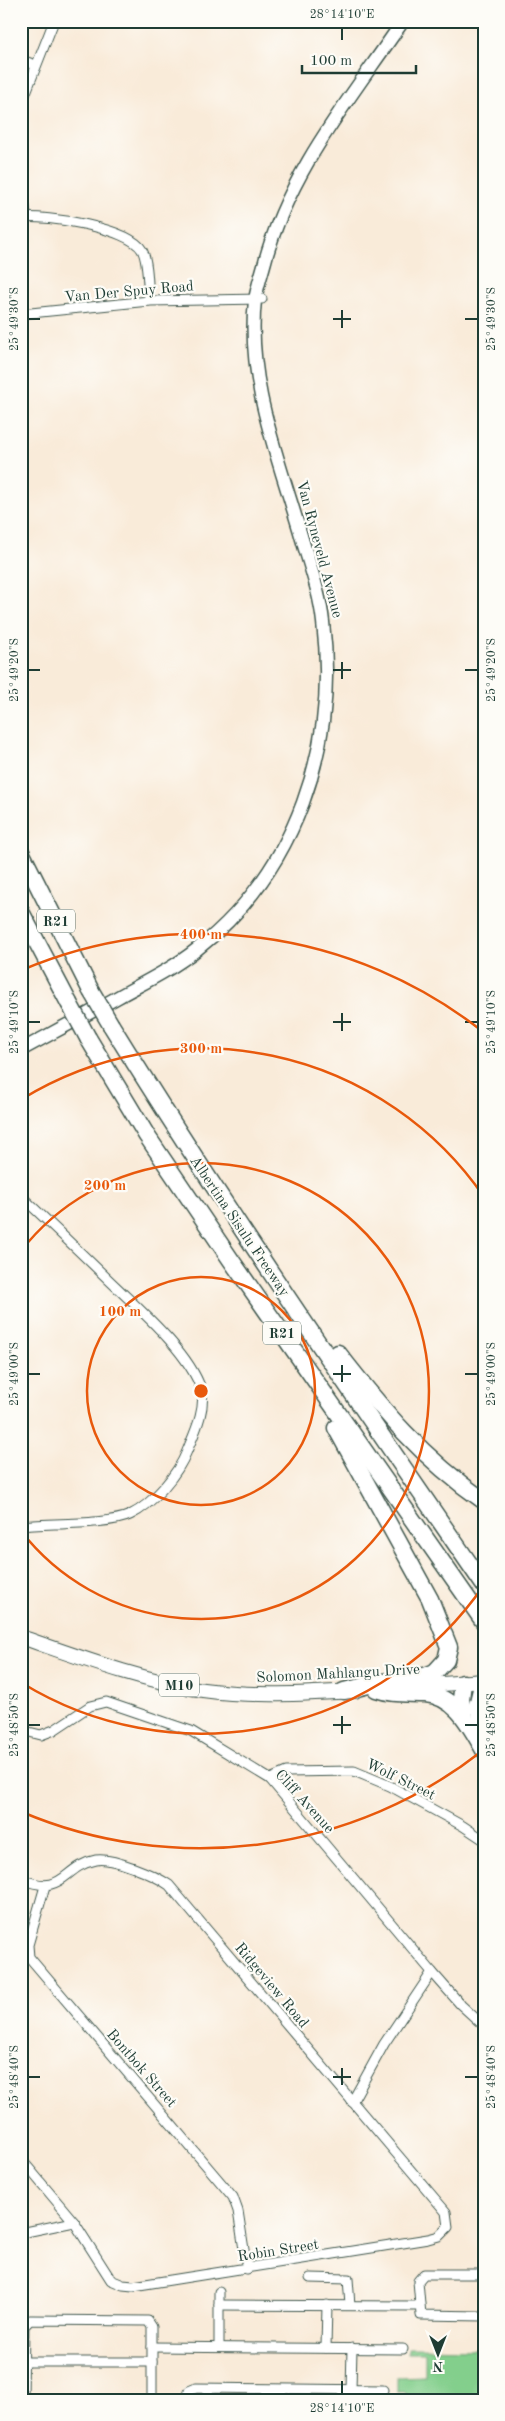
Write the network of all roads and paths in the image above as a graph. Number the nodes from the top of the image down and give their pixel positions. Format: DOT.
graph roads {
  1 [pos="54,21"];
  2 [pos="402,21"];
  3 [pos="21,60"];
  4 [pos="36,65"];
  5 [pos="21,105"];
  6 [pos="21,174"];
  7 [pos="23,217"];
  8 [pos="149,301"];
  9 [pos="259,303"];
  10 [pos="21,314"];
  11 [pos="21,852"];
  12 [pos="21,912"];
  13 [pos="21,1050"];
  14 [pos="21,1196"];
  15 [pos="254,1248"];
  16 [pos="230,1260"];
  17 [pos="390,1487"];
  18 [pos="484,1501"];
  19 [pos="21,1526"];
  20 [pos="484,1584"];
  21 [pos="484,1622"];
  22 [pos="484,1631"];
  23 [pos="21,1637"];
  24 [pos="483,1681"];
  25 [pos="463,1683"];
  26 [pos="376,1689"];
  27 [pos="344,1691"];
  28 [pos="464,1717"];
  29 [pos="484,1724"];
  30 [pos="21,1730"];
  31 [pos="484,1750"];
  32 [pos="270,1779"];
  33 [pos="484,1840"];
  34 [pos="21,1879"];
  35 [pos="45,1886"];
  36 [pos="24,1952"];
  37 [pos="432,1972"];
  38 [pos="484,2026"];
  39 [pos="352,2102"];
  40 [pos="21,2159"];
  41 [pos="74,2222"];
  42 [pos="447,2230"];
  43 [pos="21,2233"];
  44 [pos="248,2269"];
  45 [pos="484,2274"];
  46 [pos="310,2278"];
  47 [pos="219,2292"];
  48 [pos="219,2305"];
  49 [pos="327,2305"];
  50 [pos="350,2306"];
  51 [pos="418,2306"];
  52 [pos="484,2316"];
  53 [pos="152,2347"];
  54 [pos="219,2348"];
  55 [pos="326,2348"];
  56 [pos="352,2348"];
  57 [pos="402,2349"];
  58 [pos="22,2362"];
  59 [pos="152,2362"];
  60 [pos="352,2390"];
  61 [pos="364,2390"];
  62 [pos="382,2390"];
  63 [pos="23,2400"];
  64 [pos="152,2400"];
  65 [pos="187,2400"];
  66 [pos="364,2400"];
  1 -- 4 [label="street"];
  2 -- 9 [label="main road, Van Ryneveld Avenue"];
  3 -- 4 [label="street"];
  4 -- 5 [label="street"];
  6 -- 7 [label="street"];
  7 -- 8 [label="street"];
  8 -- 9 [label="street, Van Der Spuy Road"];
  8 -- 10 [label="street, Van Der Spuy Road"];
  9 -- 13 [label="main road, Van Ryneveld Avenue"];
  11 -- 15 [label="highway, Albertina Sisulu Freeway / R21, bridge"];
  12 -- 16 [label="highway, Albertina Sisulu Freeway / R21, bridge"];
  14 -- 19 [label="street"];
  15 -- 18 [label="highway"];
  15 -- 20 [label="highway, Albertina Sisulu Freeway / R21"];
  16 -- 17 [label="highway, Albertina Sisulu Freeway / R21"];
  16 -- 27 [label="highway"];
  17 -- 21 [label="highway, Albertina Sisulu Freeway / R21"];
  17 -- 22 [label="highway"];
  23 -- 27 [label="main road, Solomon Mahlangu Drive / M10"];
  24 -- 25 [label="main road, Solomon Mahlangu Drive / M10"];
  24 -- 29 [label="highway"];
  25 -- 26 [label="main road, Solomon Mahlangu Drive / M10"];
  25 -- 28 [label="highway"];
  26 -- 27 [label="main road, Solomon Mahlangu Drive / M10"];
  26 -- 28 [label="highway"];
  28 -- 31 [label="highway"];
  30 -- 32 [label="street, Cliff Avenue"];
  32 -- 33 [label="street, Wolf Street"];
  32 -- 37 [label="street, Cliff Avenue"];
  34 -- 35 [label="street"];
  35 -- 36 [label="street, Bontbok Street"];
  35 -- 39 [label="street, Ridgeview Road"];
  36 -- 44 [label="street, Bontbok Street"];
  37 -- 38 [label="street, Cliff Avenue"];
  37 -- 39 [label="street"];
  39 -- 42 [label="street, Ridgeview Road"];
  40 -- 41 [label="street"];
  41 -- 43 [label="street"];
  41 -- 44 [label="street, Robin Street"];
  42 -- 44 [label="street, Robin Street"];
  45 -- 51 [label="street"];
  46 -- 50 [label="street"];
  47 -- 48 [label="street"];
  48 -- 49 [label="street"];
  48 -- 54 [label="street"];
  49 -- 50 [label="street"];
  49 -- 55 [label="street"];
  50 -- 51 [label="street"];
  51 -- 52 [label="street"];
  53 -- 54 [label="street"];
  53 -- 58 [label="street"];
  53 -- 59 [label="street"];
  54 -- 55 [label="street"];
  55 -- 56 [label="street"];
  56 -- 57 [label="street"];
  56 -- 60 [label="street"];
  58 -- 59 [label="street"];
  58 -- 63 [label="street"];
  59 -- 64 [label="street"];
  60 -- 61 [label="street"];
  60 -- 65 [label="street"];
  61 -- 62 [label="street"];
  61 -- 66 [label="street"];
}
